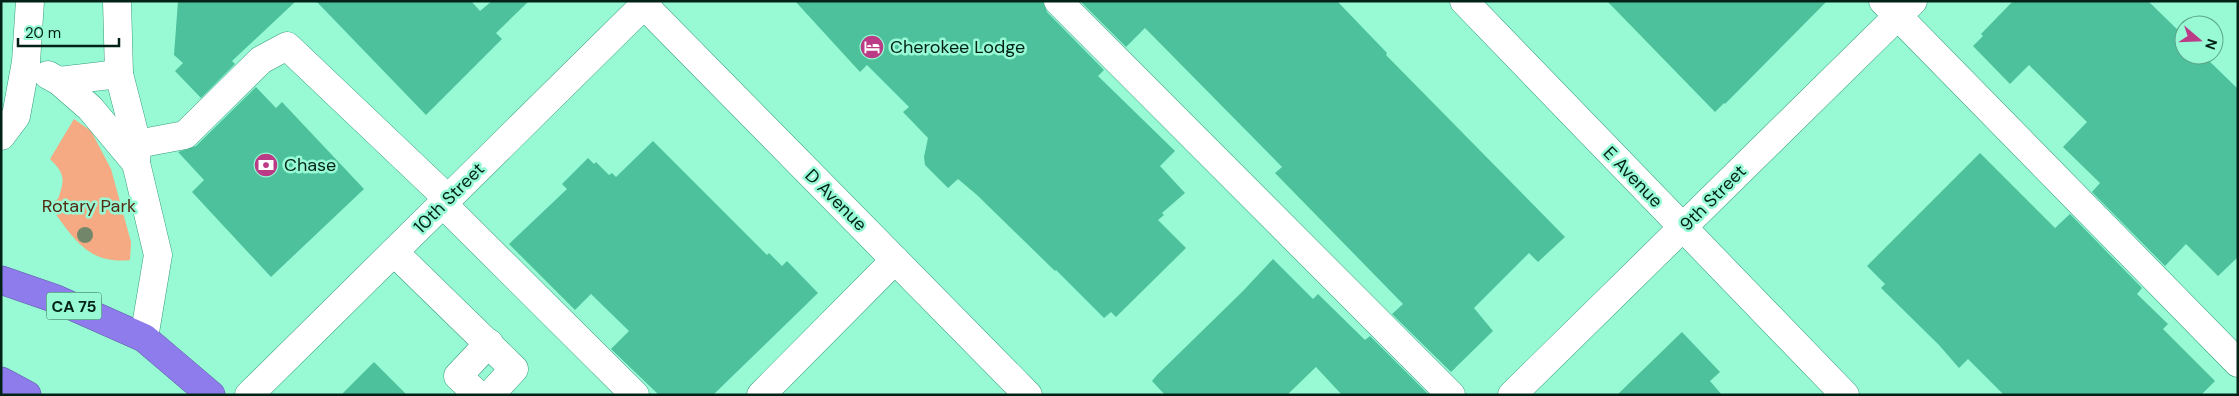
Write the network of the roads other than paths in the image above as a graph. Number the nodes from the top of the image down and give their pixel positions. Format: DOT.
graph roads {
  1 [pos="30,1"];
  2 [pos="117,1"];
  3 [pos="1058,1"];
  4 [pos="1464,1"];
  5 [pos="646,3"];
  6 [pos="1898,6"];
  7 [pos="26,62"];
  8 [pos="119,74"];
  9 [pos="59,81"];
  10 [pos="1,136"];
  11 [pos="137,153"];
  12 [pos="446,201"];
  13 [pos="1683,228"];
  14 [pos="394,252"];
  15 [pos="894,260"];
  16 [pos="1,280"];
  17 [pos="144,338"];
  18 [pos="489,343"];
  19 [pos="2238,362"];
  20 [pos="1,381"];
  21 [pos="27,395"];
  22 [pos="211,395"];
  23 [pos="249,395"];
  24 [pos="478,395"];
  25 [pos="490,395"];
  26 [pos="635,395"];
  27 [pos="761,395"];
  28 [pos="1028,395"];
  29 [pos="1451,395"];
  30 [pos="1512,395"];
  31 [pos="1845,395"];
  1 -- 7 [label="street"];
  2 -- 8 [label="street"];
  3 -- 29 [label="street"];
  4 -- 13 [label="street, E Avenue"];
  5 -- 12 [label="street, 10th Street"];
  5 -- 15 [label="street, D Avenue"];
  6 -- 13 [label="street, 9th Street"];
  6 -- 19 [label="street"];
  7 -- 9 [label="street"];
  7 -- 10 [label="street"];
  8 -- 9 [label="street"];
  8 -- 11 [label="street"];
  9 -- 11 [label="street"];
  11 -- 12 [label="street"];
  11 -- 17 [label="street"];
  12 -- 14 [label="street, 10th Street"];
  12 -- 26 [label="street"];
  13 -- 30 [label="street, 9th Street"];
  13 -- 31 [label="street, E Avenue"];
  14 -- 18 [label="street"];
  14 -- 23 [label="street, 10th Street"];
  15 -- 27 [label="street"];
  15 -- 28 [label="street, D Avenue"];
  16 -- 17 [label="highway, CA 75"];
  17 -- 22 [label="highway, CA 75"];
  18 -- 24 [label="street"];
  18 -- 25 [label="street"];
  20 -- 21 [label="highway"];
}
